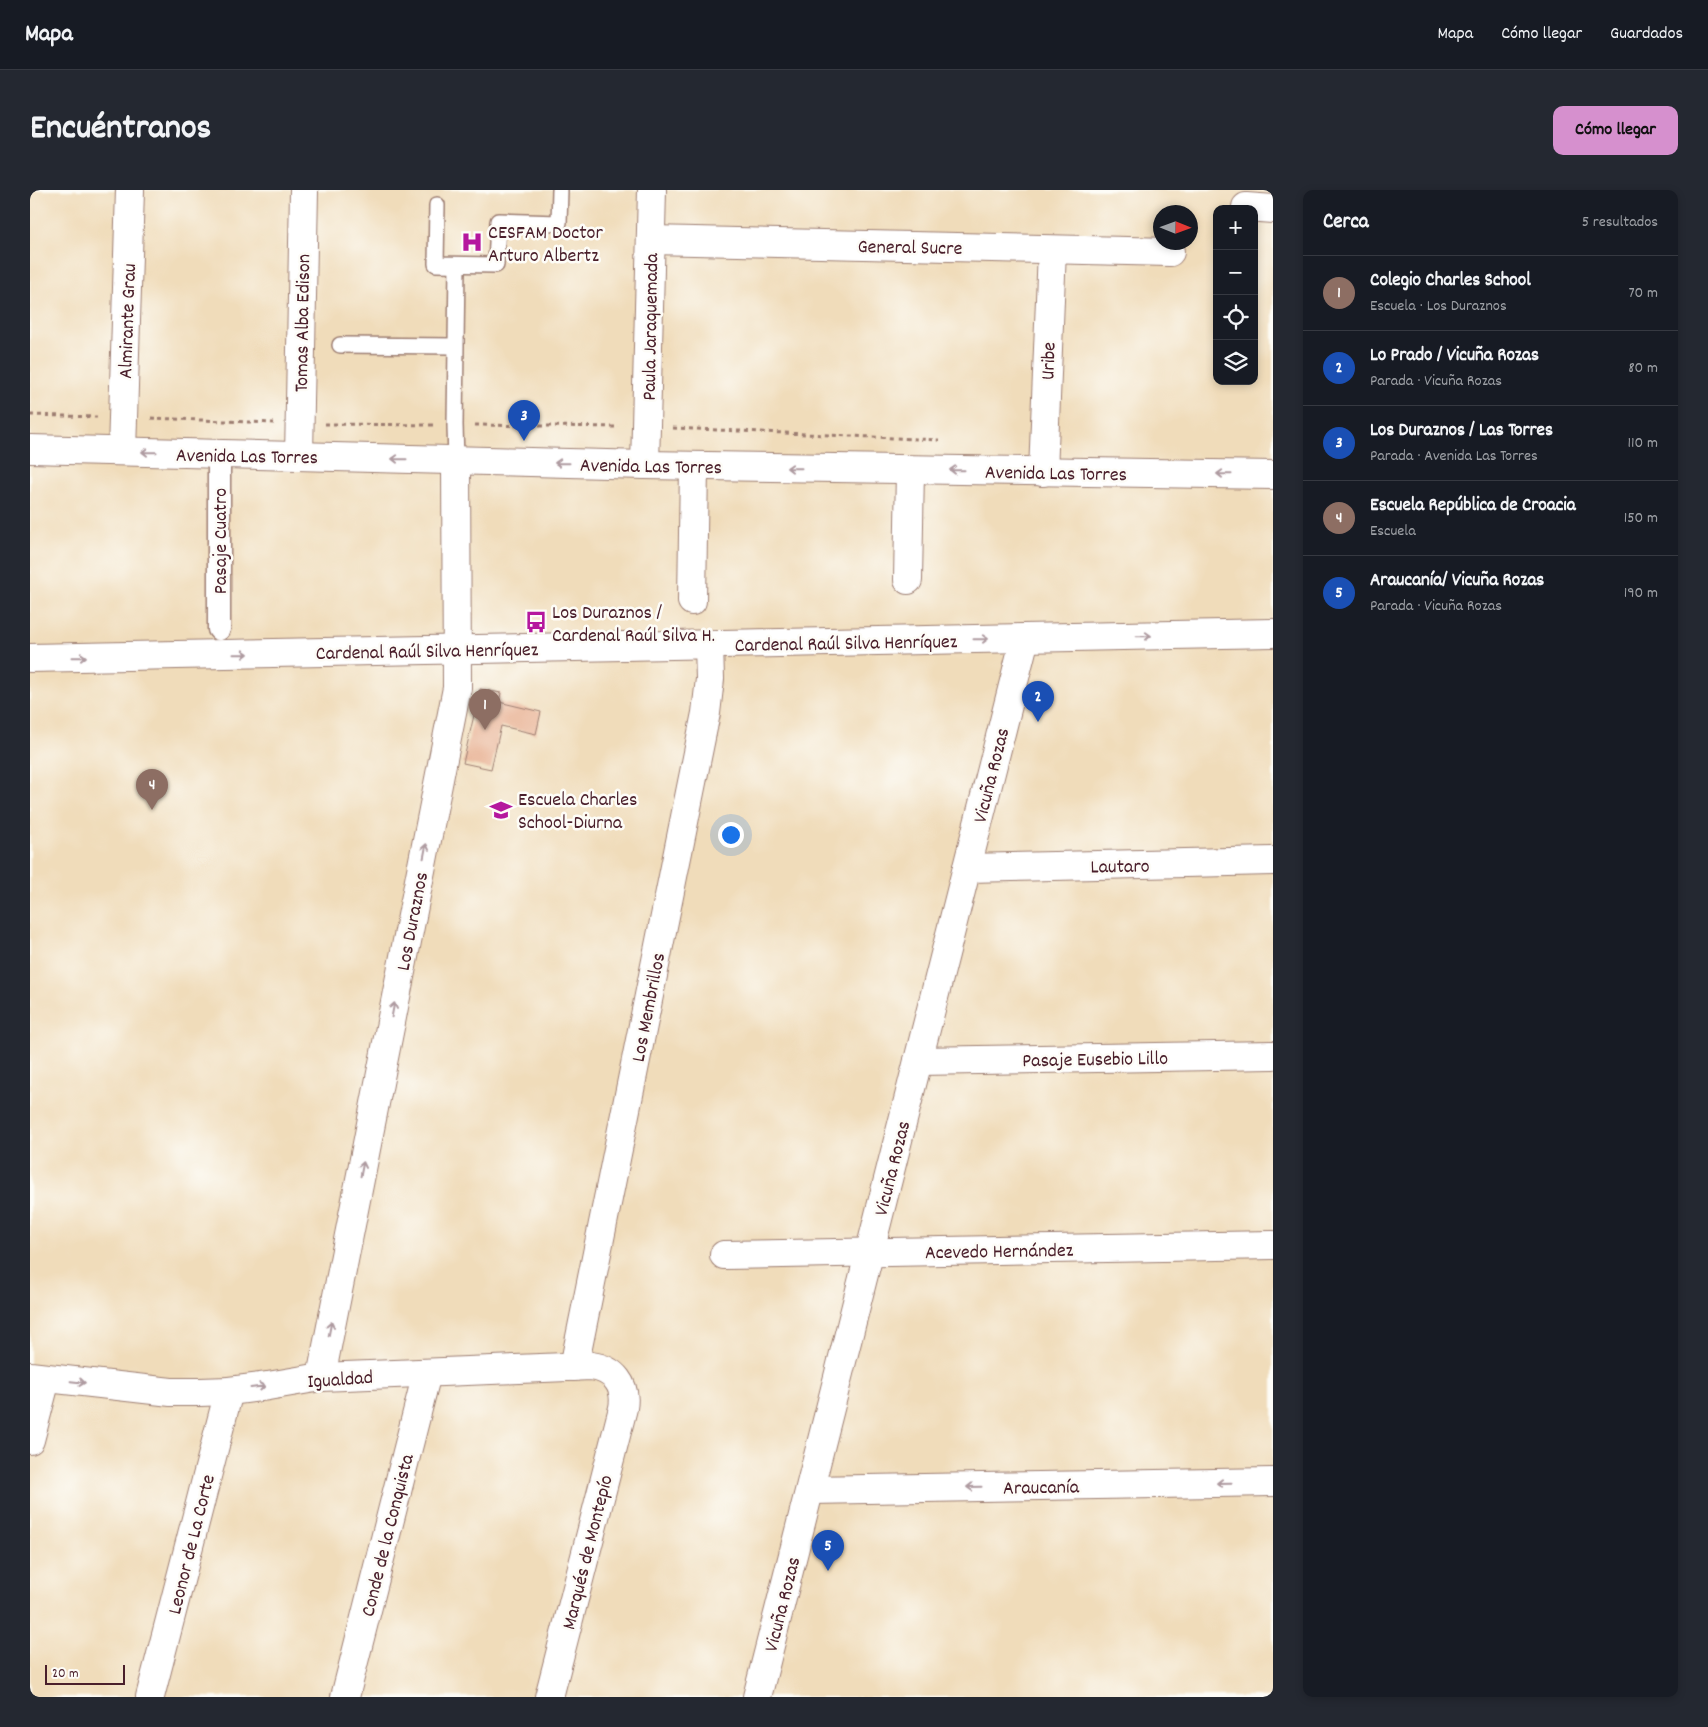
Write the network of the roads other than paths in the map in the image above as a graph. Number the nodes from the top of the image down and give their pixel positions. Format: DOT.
graph roads {
  1 [pos="130,190"];
  2 [pos="304,190"];
  3 [pos="560,190"];
  4 [pos="652,190"];
  5 [pos="437,205"];
  6 [pos="1258,208"];
  7 [pos="1273,209"];
  8 [pos="651,240"];
  9 [pos="1052,250"];
  10 [pos="1170,252"];
  11 [pos="457,265"];
  12 [pos="340,345"];
  13 [pos="456,346"];
  14 [pos="30,449"];
  15 [pos="122,451"];
  16 [pos="219,454"];
  17 [pos="299,456"];
  18 [pos="456,460"];
  19 [pos="645,465"];
  20 [pos="694,466"];
  21 [pos="910,470"];
  22 [pos="1043,472"];
  23 [pos="1273,475"];
  24 [pos="908,580"];
  25 [pos="692,602"];
  26 [pos="219,629"];
  27 [pos="1273,634"];
  28 [pos="1025,638"];
  29 [pos="709,645"];
  30 [pos="457,650"];
  31 [pos="30,658"];
  32 [pos="1273,861"];
  33 [pos="967,868"];
  34 [pos="1273,1055"];
  35 [pos="918,1061"];
  36 [pos="1273,1245"];
  37 [pos="870,1252"];
  38 [pos="724,1255"];
  39 [pos="574,1367"];
  40 [pos="427,1373"];
  41 [pos="38,1377"];
  42 [pos="321,1377"];
  43 [pos="229,1391"];
  44 [pos="623,1408"];
  45 [pos="30,1440"];
  46 [pos="1273,1482"];
  47 [pos="810,1490"];
  48 [pos="150,1697"];
  49 [pos="345,1697"];
  50 [pos="549,1697"];
  51 [pos="757,1697"];
  1 -- 15 [label="street, Almirante Grau"];
  2 -- 17 [label="street, Tomas Alba Edison"];
  3 -- 11 [label="lane"];
  4 -- 8 [label="street, Paula Jaraquemada"];
  5 -- 11 [label="lane"];
  6 -- 7 [label="street"];
  8 -- 9 [label="street, General Sucre"];
  8 -- 19 [label="street, Paula Jaraquemada"];
  9 -- 10 [label="street, General Sucre"];
  9 -- 22 [label="street, Uribe"];
  11 -- 13 [label="lane"];
  12 -- 13 [label="lane"];
  13 -- 18 [label="lane"];
  14 -- 15 [label="street, Avenida Las Torres"];
  16 -- 15 [label="street, Avenida Las Torres, one-way"];
  16 -- 17 [label="street, Avenida Las Torres"];
  16 -- 26 [label="street, Pasaje Cuatro"];
  18 -- 17 [label="street, Avenida Las Torres, one-way"];
  19 -- 18 [label="street, Avenida Las Torres, one-way"];
  18 -- 30 [label="street, Los Duraznos"];
  19 -- 20 [label="street, Avenida Las Torres"];
  21 -- 20 [label="street, Avenida Las Torres, one-way"];
  20 -- 25 [label="street"];
  22 -- 21 [label="street, Avenida Las Torres, one-way"];
  21 -- 24 [label="street"];
  23 -- 22 [label="street, Avenida Las Torres, one-way"];
  28 -- 27 [label="street, Cardenal Raúl Silva Henríquez, one-way"];
  29 -- 28 [label="street, Cardenal Raúl Silva Henríquez, one-way"];
  28 -- 33 [label="street, Vicuña Rozas"];
  29 -- 30 [label="street, Cardenal Raúl Silva Henríquez"];
  29 -- 39 [label="street, Los Membrillos"];
  31 -- 30 [label="street, Cardenal Raúl Silva Henríquez, one-way"];
  42 -- 30 [label="street, Los Duraznos, one-way"];
  32 -- 33 [label="street, Lautaro"];
  33 -- 35 [label="street, Vicuña Rozas"];
  34 -- 35 [label="street, Pasaje Eusebio Lillo"];
  35 -- 37 [label="street, Vicuña Rozas"];
  36 -- 37 [label="street, Acevedo Hernández"];
  37 -- 38 [label="street, Acevedo Hernández"];
  37 -- 47 [label="street, Vicuña Rozas"];
  39 -- 40 [label="street, Igualdad"];
  39 -- 44 [label="street, Igualdad"];
  40 -- 42 [label="street, Igualdad"];
  40 -- 49 [label="street, Conde de la Conquista"];
  41 -- 43 [label="street, Igualdad, one-way"];
  41 -- 45 [label="street"];
  43 -- 42 [label="street, Igualdad, one-way"];
  43 -- 48 [label="street, Leonor de La Corte"];
  44 -- 50 [label="street, Marqués de Montepío"];
  46 -- 47 [label="street, Araucanía, one-way"];
  47 -- 51 [label="street, Vicuña Rozas"];
}
